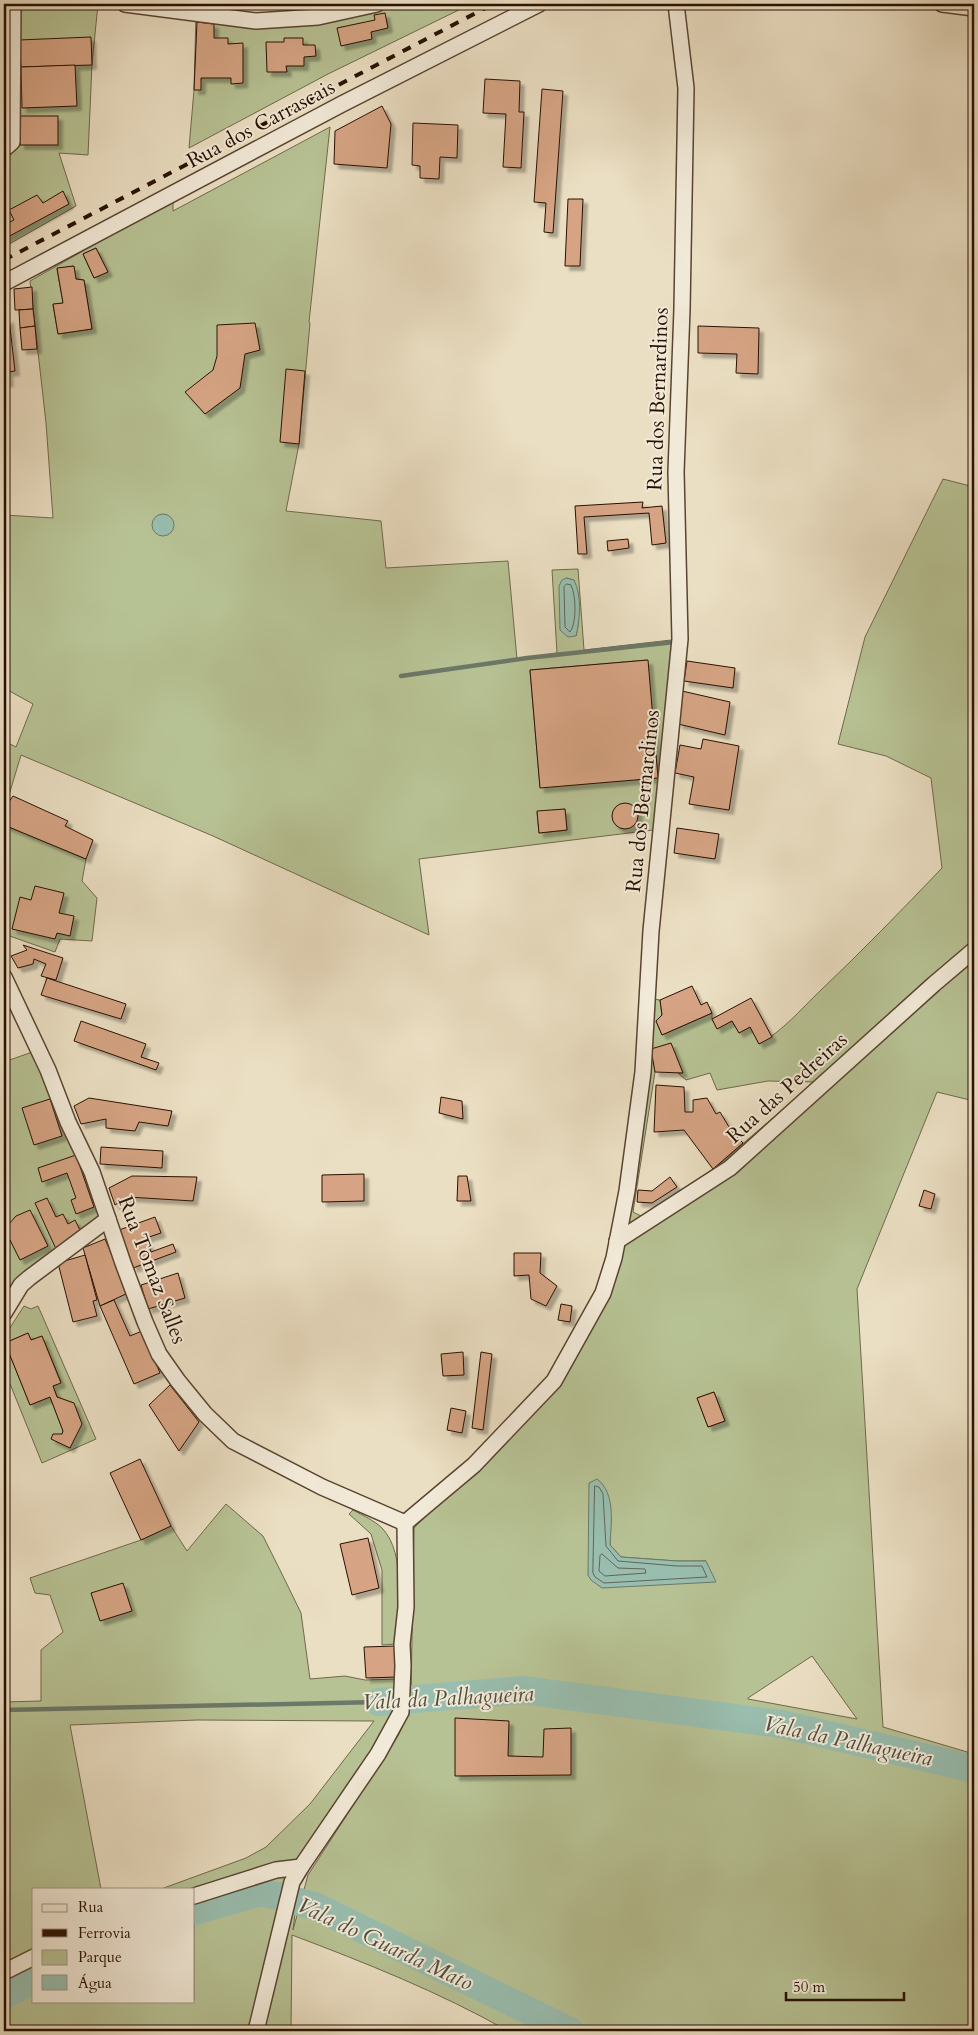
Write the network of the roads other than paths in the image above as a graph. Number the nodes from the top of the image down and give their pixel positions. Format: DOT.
graph roads {
  1 [pos="13,4"];
  2 [pos="125,4"];
  3 [pos="377,4"];
  4 [pos="539,4"];
  5 [pos="676,4"];
  6 [pos="942,4"];
  7 [pos="974,8"];
  8 [pos="8,146"];
  9 [pos="4,283"];
  10 [pos="974,950"];
  11 [pos="4,977"];
  12 [pos="108,1219"];
  13 [pos="617,1241"];
  14 [pos="4,1312"];
  15 [pos="406,1523"];
  16 [pos="301,1867"];
  17 [pos="195,1896"];
  18 [pos="32,1958"];
  19 [pos="4,1972"];
  20 [pos="256,2031"];
  1 -- 8 [label="street"];
  2 -- 3 [label="street"];
  4 -- 9 [label="street, Rua dos Carrascais"];
  5 -- 13 [label="street, Rua dos Bernardinos"];
  6 -- 7 [label="street"];
  10 -- 13 [label="street, Rua das Pedreiras"];
  11 -- 12 [label="street, Rua Tomaz Salles"];
  12 -- 14 [label="street"];
  12 -- 15 [label="street, Rua Tomaz Salles"];
  13 -- 15 [label="street, Rua dos Bernardinos"];
  15 -- 16 [label="street"];
  16 -- 17 [label="street"];
  16 -- 20 [label="street"];
  18 -- 19 [label="street"];
}
